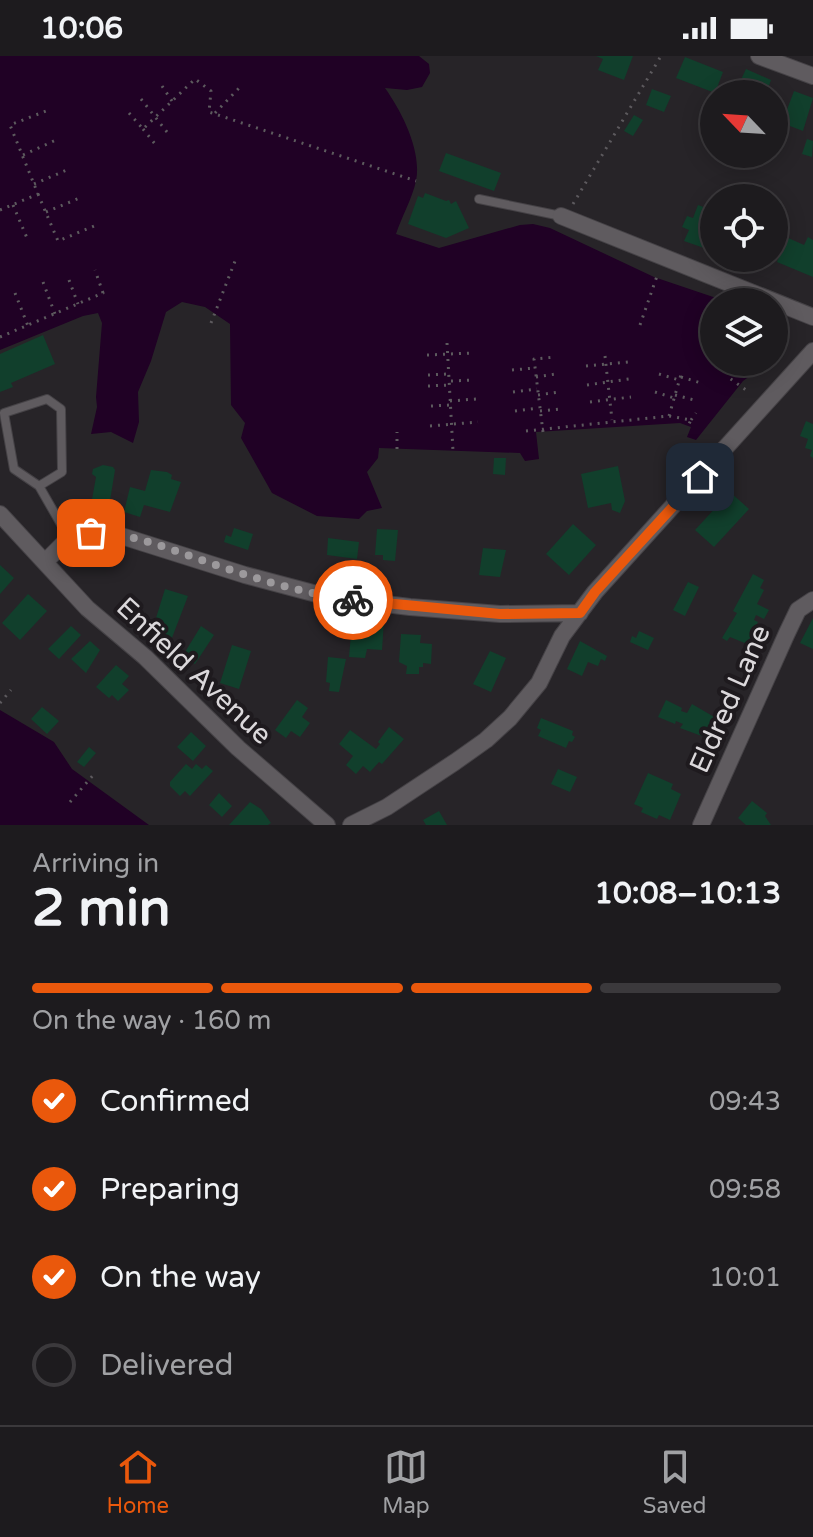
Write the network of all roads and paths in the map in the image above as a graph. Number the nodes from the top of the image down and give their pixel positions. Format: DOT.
graph roads {
  1 [pos="661,56"];
  2 [pos="759,56"];
  3 [pos="813,76"];
  4 [pos="242,85"];
  5 [pos="162,86"];
  6 [pos="141,99"];
  7 [pos="172,101"];
  8 [pos="46,111"];
  9 [pos="129,113"];
  10 [pos="215,113"];
  11 [pos="156,117"];
  12 [pos="143,129"];
  13 [pos="167,132"];
  14 [pos="56,140"];
  15 [pos="155,144"];
  16 [pos="23,155"];
  17 [pos="69,169"];
  18 [pos="416,181"];
  19 [pos="34,184"];
  20 [pos="38,194"];
  21 [pos="82,197"];
  22 [pos="479,199"];
  23 [pos="13,205"];
  24 [pos="0,210"];
  25 [pos="46,212"];
  26 [pos="563,216"];
  27 [pos="94,226"];
  28 [pos="27,238"];
  29 [pos="237,256"];
  30 [pos="95,270"];
  31 [pos="657,276"];
  32 [pos="69,280"];
  33 [pos="43,282"];
  34 [pos="15,293"];
  35 [pos="78,304"];
  36 [pos="55,314"];
  37 [pos="813,317"];
  38 [pos="211,323"];
  39 [pos="640,325"];
  40 [pos="28,326"];
  41 [pos="1,335"];
  42 [pos="447,343"];
  43 [pos="813,351"];
  44 [pos="473,353"];
  45 [pos="448,354"];
  46 [pos="427,355"];
  47 [pos="605,356"];
  48 [pos="555,357"];
  49 [pos="628,362"];
  50 [pos="606,364"];
  51 [pos="586,366"];
  52 [pos="535,368"];
  53 [pos="512,370"];
  54 [pos="682,371"];
  55 [pos="449,374"];
  56 [pos="556,374"];
  57 [pos="659,374"];
  58 [pos="428,375"];
  59 [pos="728,376"];
  60 [pos="536,377"];
  61 [pos="680,378"];
  62 [pos="629,379"];
  63 [pos="475,380"];
  64 [pos="608,382"];
  65 [pos="449,383"];
  66 [pos="701,383"];
  67 [pos="587,385"];
  68 [pos="428,386"];
  69 [pos="746,390"];
  70 [pos="513,392"];
  71 [pos="538,392"];
  72 [pos="559,392"];
  73 [pos="655,392"];
  74 [pos="631,397"];
  75 [pos="675,397"];
  76 [pos="476,399"];
  77 [pos="610,400"];
  78 [pos="694,400"];
  79 [pos="590,402"];
  80 [pos="450,403"];
  81 [pos="431,406"];
  82 [pos="561,409"];
  83 [pos="540,410"];
  84 [pos="515,411"];
  85 [pos="696,413"];
  86 [pos="669,416"];
  87 [pos="691,420"];
  88 [pos="612,421"];
  89 [pos="478,422"];
  90 [pos="452,424"];
  91 [pos="430,426"];
  92 [pos="688,426"];
  93 [pos="543,430"];
  94 [pos="526,431"];
  95 [pos="397,432"];
  96 [pos="397,449"];
  97 [pos="453,451"];
  98 [pos="39,486"];
  99 [pos="0,514"];
  100 [pos="70,540"];
  101 [pos="46,561"];
  102 [pos="813,600"];
  103 [pos="580,613"];
  104 [pos="11,690"];
  105 [pos="0,703"];
  106 [pos="95,773"];
  107 [pos="70,802"];
  108 [pos="327,825"];
  109 [pos="351,825"];
  110 [pos="701,825"];
  1 -- 26 [label="path"];
  2 -- 3 [label="street"];
  4 -- 10 [label="path"];
  5 -- 7 [label="path"];
  6 -- 11 [label="path"];
  7 -- 10 [label="path"];
  7 -- 11 [label="path"];
  8 -- 16 [label="path"];
  9 -- 12 [label="path"];
  10 -- 18 [label="path"];
  11 -- 12 [label="path"];
  11 -- 13 [label="path"];
  12 -- 15 [label="path"];
  14 -- 16 [label="path"];
  16 -- 19 [label="path"];
  17 -- 19 [label="path"];
  19 -- 20 [label="path"];
  20 -- 23 [label="path"];
  20 -- 25 [label="path"];
  21 -- 25 [label="path"];
  22 -- 26 [label="lane"];
  23 -- 24 [label="path"];
  23 -- 28 [label="path"];
  25 -- 27 [label="path"];
  26 -- 37 [label="street"];
  29 -- 38 [label="path"];
  30 -- 35 [label="path"];
  31 -- 39 [label="path"];
  32 -- 35 [label="path"];
  33 -- 36 [label="path"];
  34 -- 40 [label="path"];
  35 -- 36 [label="path"];
  36 -- 40 [label="path"];
  40 -- 41 [label="path"];
  42 -- 45 [label="path"];
  43 -- 103 [label="street"];
  44 -- 45 [label="path"];
  45 -- 46 [label="path"];
  45 -- 55 [label="path"];
  47 -- 50 [label="path"];
  48 -- 52 [label="path"];
  49 -- 50 [label="path"];
  50 -- 51 [label="path"];
  50 -- 64 [label="path"];
  52 -- 53 [label="path"];
  52 -- 60 [label="path"];
  54 -- 61 [label="path"];
  55 -- 58 [label="path"];
  55 -- 65 [label="path"];
  56 -- 60 [label="path"];
  57 -- 61 [label="path"];
  59 -- 69 [label="path"];
  60 -- 71 [label="path"];
  61 -- 66 [label="path"];
  61 -- 75 [label="path"];
  62 -- 64 [label="path"];
  63 -- 65 [label="path"];
  64 -- 67 [label="path"];
  64 -- 77 [label="path"];
  65 -- 68 [label="path"];
  65 -- 80 [label="path"];
  70 -- 71 [label="path"];
  71 -- 72 [label="path"];
  71 -- 83 [label="path"];
  73 -- 75 [label="path"];
  74 -- 77 [label="path"];
  75 -- 78 [label="path"];
  75 -- 86 [label="path"];
  76 -- 80 [label="path"];
  77 -- 79 [label="path"];
  77 -- 88 [label="path"];
  80 -- 81 [label="path"];
  80 -- 90 [label="path"];
  82 -- 83 [label="path"];
  83 -- 84 [label="path"];
  83 -- 93 [label="path"];
  85 -- 87 [label="path"];
  86 -- 87 [label="path"];
  86 -- 88 [label="path"];
  87 -- 92 [label="path"];
  88 -- 93 [label="path"];
  89 -- 90 [label="path"];
  90 -- 91 [label="path"];
  90 -- 97 [label="path"];
  93 -- 94 [label="path"];
  95 -- 96 [label="path"];
  98 -- 98 [label="lane"];
  98 -- 100 [label="lane"];
  99 -- 101 [label="street, Enfield Avenue"];
  100 -- 101 [label="street"];
  100 -- 103 [label="street"];
  101 -- 108 [label="street, Enfield Avenue"];
  102 -- 110 [label="street, Eldred Lane"];
  103 -- 109 [label="street"];
  104 -- 105 [label="path"];
  106 -- 107 [label="path"];
}
